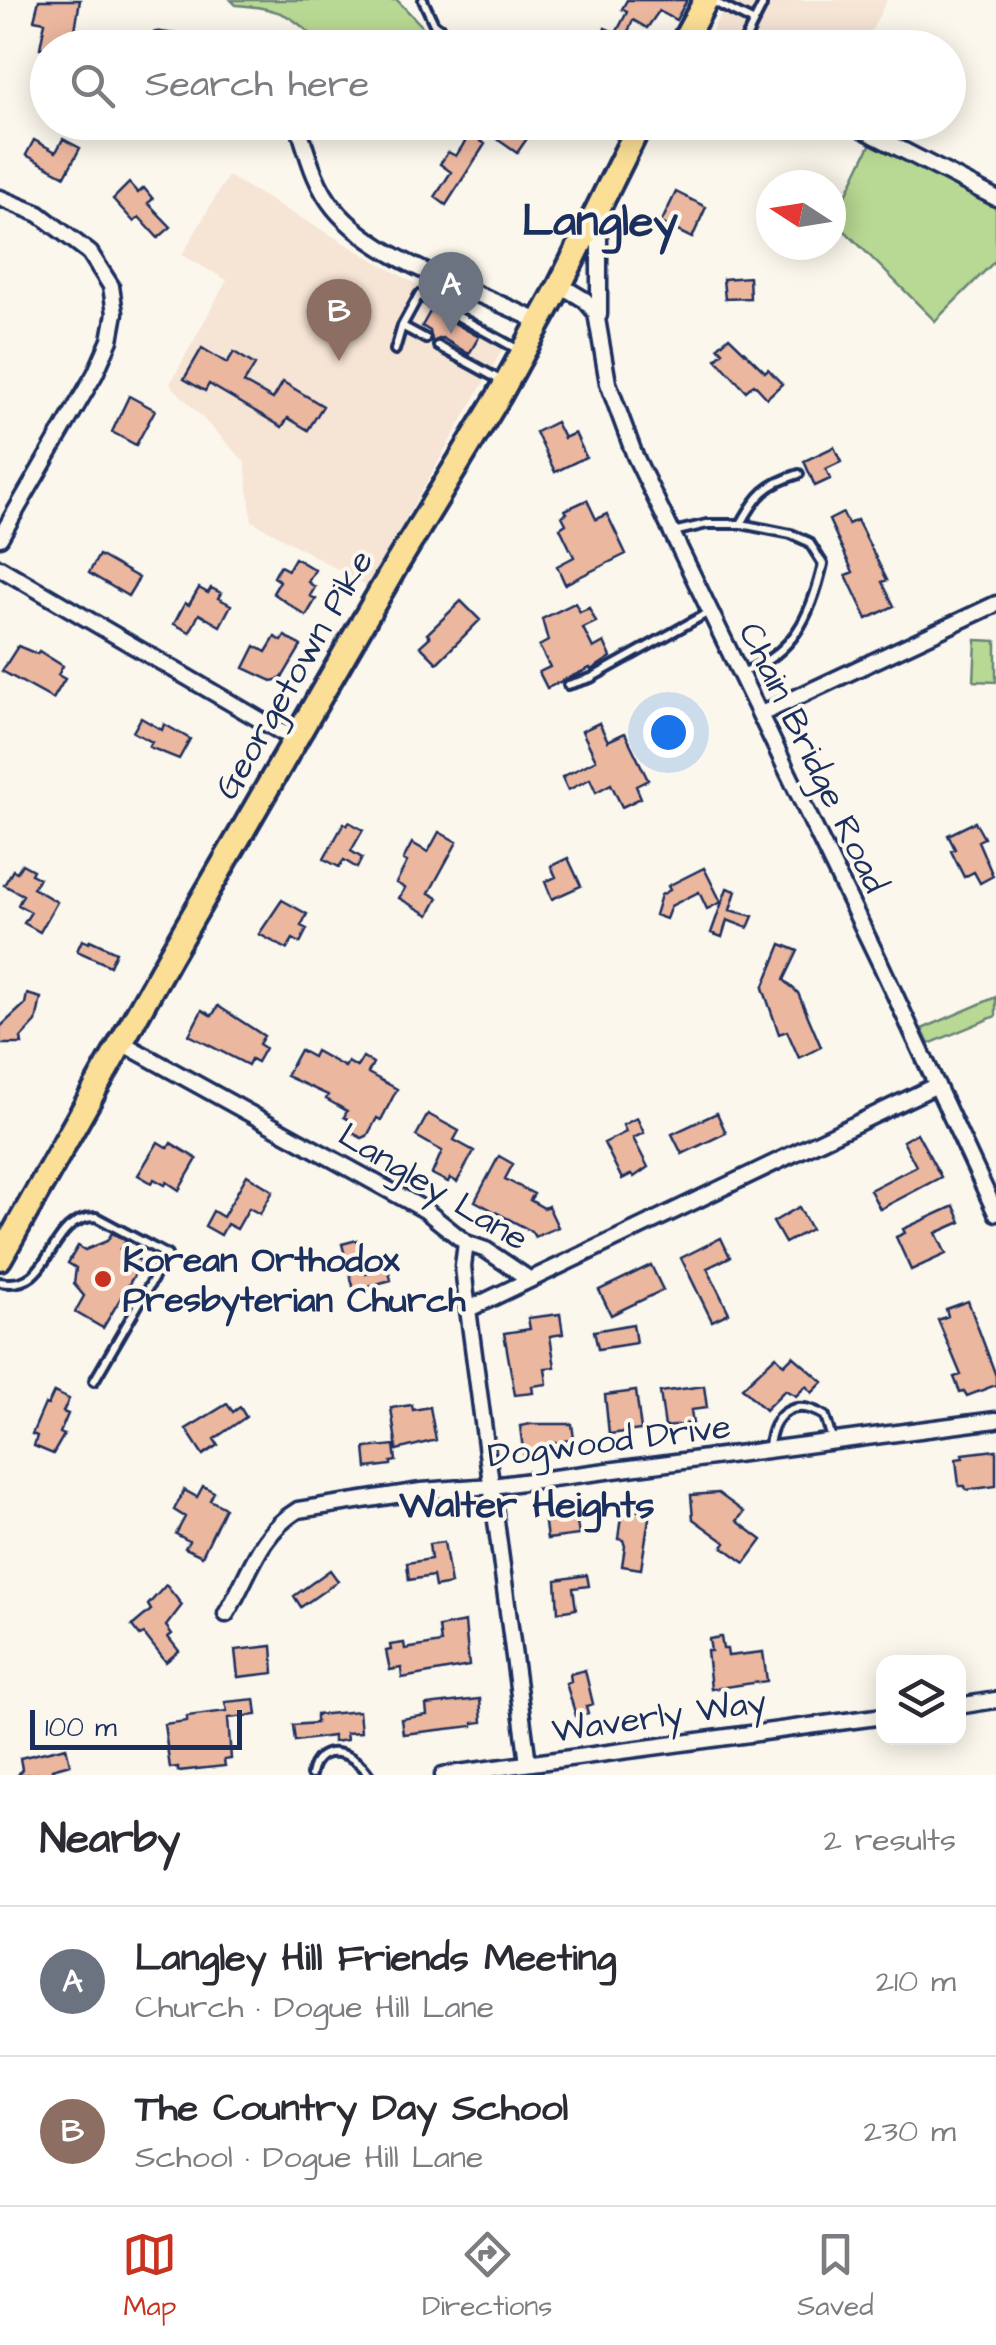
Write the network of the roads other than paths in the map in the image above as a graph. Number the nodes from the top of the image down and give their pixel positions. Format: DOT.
graph roads {
  1 [pos="422,0"];
  2 [pos="708,0"];
  3 [pos="762,6"];
  4 [pos="754,22"];
  5 [pos="442,30"];
  6 [pos="692,30"];
  7 [pos="750,30"];
  8 [pos="304,140"];
  9 [pos="630,140"];
  10 [pos="883,140"];
  11 [pos="0,198"];
  12 [pos="996,198"];
  13 [pos="589,227"];
  14 [pos="560,285"];
  15 [pos="599,320"];
  16 [pos="538,321"];
  17 [pos="402,326"];
  18 [pos="426,339"];
  19 [pos="438,346"];
  20 [pos="394,350"];
  21 [pos="522,352"];
  22 [pos="505,383"];
  23 [pos="799,474"];
  24 [pos="740,524"];
  25 [pos="672,533"];
  26 [pos="0,538"];
  27 [pos="0,568"];
  28 [pos="996,604"];
  29 [pos="710,612"];
  30 [pos="740,673"];
  31 [pos="568,685"];
  32 [pos="761,714"];
  33 [pos="297,738"];
  34 [pos="122,1043"];
  35 [pos="938,1086"];
  36 [pos="996,1213"];
  37 [pos="466,1243"];
  38 [pos="1,1255"];
  39 [pos="530,1279"];
  40 [pos="0,1282"];
  41 [pos="469,1309"];
  42 [pos="94,1380"];
  43 [pos="996,1420"];
  44 [pos="832,1440"];
  45 [pos="769,1449"];
  46 [pos="492,1486"];
  47 [pos="226,1614"];
  48 [pos="996,1700"];
  49 [pos="966,1705"];
  50 [pos="876,1717"];
  51 [pos="528,1763"];
  52 [pos="311,1775"];
  53 [pos="369,1775"];
  54 [pos="443,1775"];
  1 -- 5 [label="lane"];
  2 -- 4 [label="lane"];
  2 -- 6 [label="main road"];
  3 -- 4 [label="lane"];
  4 -- 7 [label="lane"];
  8 -- 16 [label="street"];
  9 -- 13 [label="main road, Georgetown Pike"];
  10 -- 12 [label="street"];
  11 -- 26 [label="street"];
  13 -- 14 [label="main road, Georgetown Pike"];
  13 -- 15 [label="street, Chain Bridge Road"];
  14 -- 15 [label="street"];
  14 -- 16 [label="main road, Georgetown Pike"];
  15 -- 25 [label="street, Chain Bridge Road"];
  16 -- 21 [label="main road, Georgetown Pike"];
  17 -- 18 [label="lane"];
  17 -- 20 [label="lane"];
  17 -- 21 [label="lane"];
  19 -- 22 [label="lane"];
  21 -- 22 [label="main road, Georgetown Pike"];
  22 -- 33 [label="main road, Georgetown Pike"];
  23 -- 24 [label="lane"];
  24 -- 25 [label="lane"];
  24 -- 30 [label="lane"];
  25 -- 29 [label="street, Chain Bridge Road"];
  27 -- 33 [label="street"];
  28 -- 32 [label="street"];
  29 -- 30 [label="street, Chain Bridge Road"];
  29 -- 31 [label="lane"];
  30 -- 32 [label="street, Chain Bridge Road"];
  32 -- 35 [label="street, Chain Bridge Road"];
  33 -- 34 [label="main road, Georgetown Pike"];
  34 -- 37 [label="street, Langley Lane"];
  34 -- 38 [label="main road, Georgetown Pike"];
  35 -- 36 [label="street, Chain Bridge Road"];
  35 -- 39 [label="street, Langley Lane"];
  37 -- 39 [label="street, Langley Lane"];
  37 -- 41 [label="street"];
  39 -- 41 [label="street"];
  40 -- 42 [label="lane"];
  41 -- 46 [label="street"];
  43 -- 44 [label="street, Dogwood Drive"];
  44 -- 45 [label="street, Dogwood Drive"];
  44 -- 45 [label="lane"];
  45 -- 46 [label="street, Dogwood Drive"];
  46 -- 47 [label="street, Dogwood Drive"];
  46 -- 51 [label="street"];
  48 -- 49 [label="street"];
  50 -- 51 [label="street, Waverly Way"];
  51 -- 54 [label="street, Waverly Way"];
  52 -- 53 [label="lane"];
}
